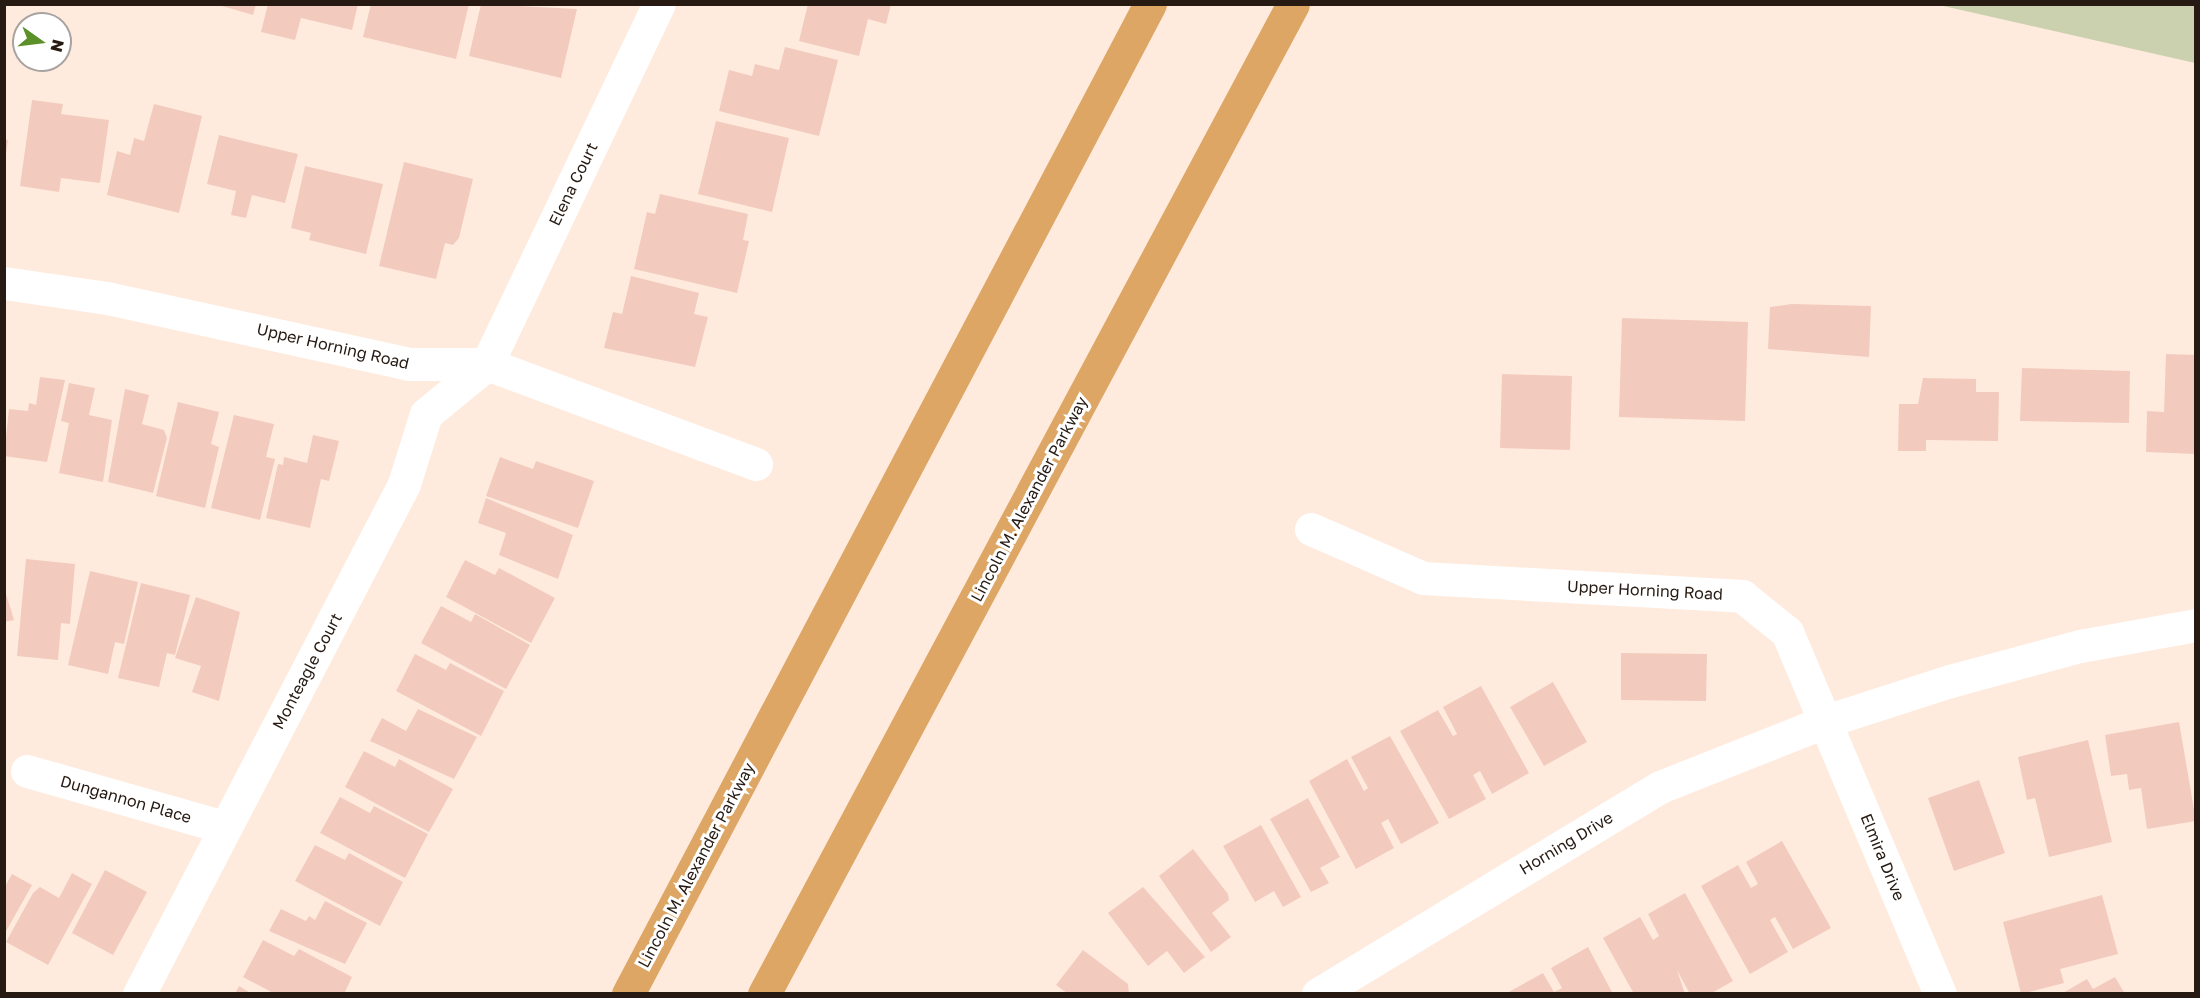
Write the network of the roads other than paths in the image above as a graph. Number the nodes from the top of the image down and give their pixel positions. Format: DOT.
graph roads {
  1 [pos="659,4"];
  2 [pos="1150,4"];
  3 [pos="1293,4"];
  4 [pos="4,283"];
  5 [pos="487,364"];
  6 [pos="756,464"];
  7 [pos="1311,529"];
  8 [pos="2196,624"];
  9 [pos="1829,720"];
  10 [pos="27,771"];
  11 [pos="224,827"];
  12 [pos="139,993"];
  13 [pos="628,993"];
  14 [pos="764,993"];
  15 [pos="1318,993"];
  16 [pos="1940,993"];
  1 -- 5 [label="street, Elena Court"];
  2 -- 13 [label="highway, Lincoln M. Alexander Parkway"];
  3 -- 14 [label="highway, Lincoln M. Alexander Parkway"];
  4 -- 5 [label="street, Upper Horning Road"];
  5 -- 6 [label="street, Upper Horning Road"];
  5 -- 11 [label="street, Monteagle Court"];
  7 -- 9 [label="street, Upper Horning Road"];
  8 -- 9 [label="street"];
  9 -- 15 [label="street, Horning Drive"];
  9 -- 16 [label="street, Elmira Drive"];
  10 -- 11 [label="street, Dungannon Place"];
  11 -- 12 [label="street, Monteagle Court"];
}
